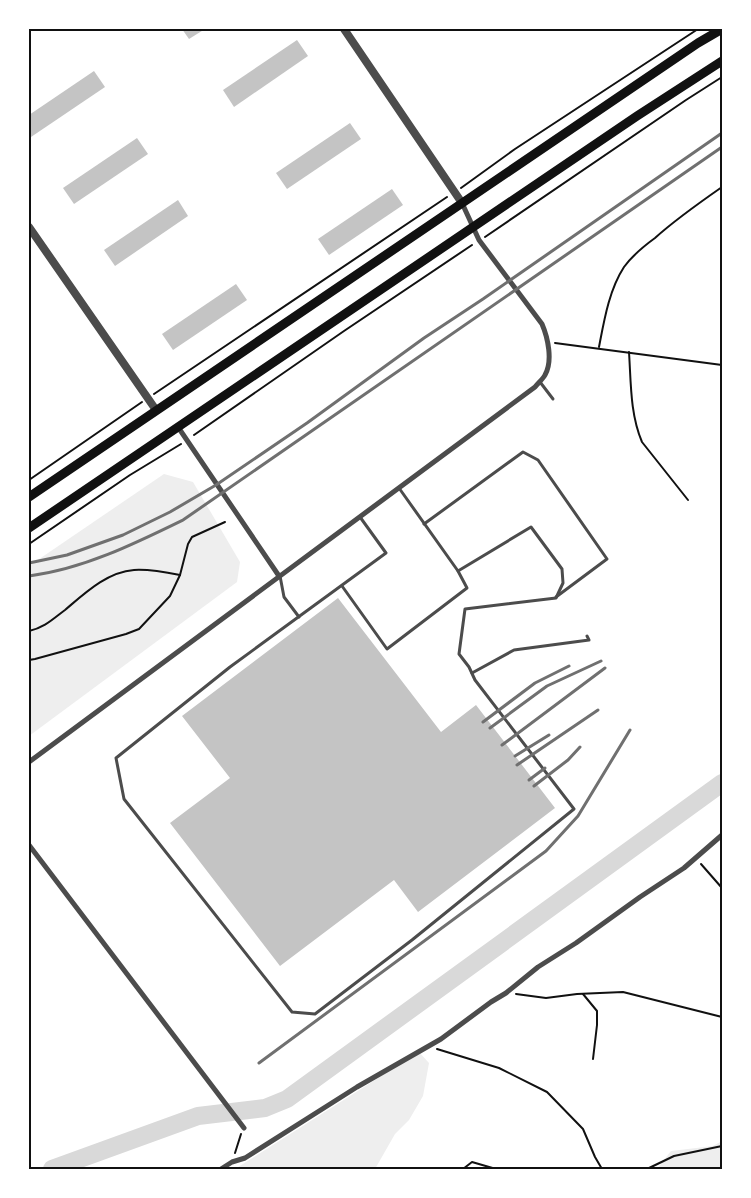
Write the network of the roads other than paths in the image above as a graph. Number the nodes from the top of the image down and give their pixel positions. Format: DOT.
graph roads {
  1 [pos="344,29"];
  2 [pos="722,30"];
  3 [pos="722,61"];
  4 [pos="462,204"];
  5 [pos="29,227"];
  6 [pos="473,227"];
  7 [pos="540,382"];
  8 [pos="553,399"];
  9 [pos="156,410"];
  10 [pos="178,427"];
  11 [pos="399,488"];
  12 [pos="29,497"];
  13 [pos="360,517"];
  14 [pos="424,524"];
  15 [pos="29,528"];
  16 [pos="458,571"];
  17 [pos="280,576"];
  18 [pos="342,586"];
  19 [pos="556,598"];
  20 [pos="299,617"];
  21 [pos="587,636"];
  22 [pos="472,673"];
  23 [pos="29,762"];
  24 [pos="722,835"];
  25 [pos="29,845"];
  26 [pos="244,1128"];
  27 [pos="221,1169"];
  1 -- 4 [label="street"];
  2 -- 4 [label="main road"];
  3 -- 6 [label="main road"];
  4 -- 6 [label="street"];
  4 -- 9 [label="main road"];
  5 -- 9 [label="street"];
  6 -- 7 [label="street"];
  6 -- 10 [label="main road"];
  7 -- 8 [label="lane"];
  7 -- 11 [label="street"];
  9 -- 12 [label="main road"];
  10 -- 15 [label="main road"];
  10 -- 17 [label="street"];
  11 -- 13 [label="street"];
  11 -- 14 [label="lane"];
  13 -- 17 [label="street"];
  13 -- 18 [label="lane"];
  14 -- 16 [label="lane"];
  14 -- 19 [label="lane"];
  16 -- 18 [label="lane"];
  16 -- 19 [label="lane"];
  17 -- 20 [label="lane"];
  17 -- 23 [label="street"];
  18 -- 20 [label="lane"];
  19 -- 22 [label="lane"];
  20 -- 22 [label="lane"];
  21 -- 22 [label="lane"];
  24 -- 27 [label="street"];
  25 -- 26 [label="street"];
}
